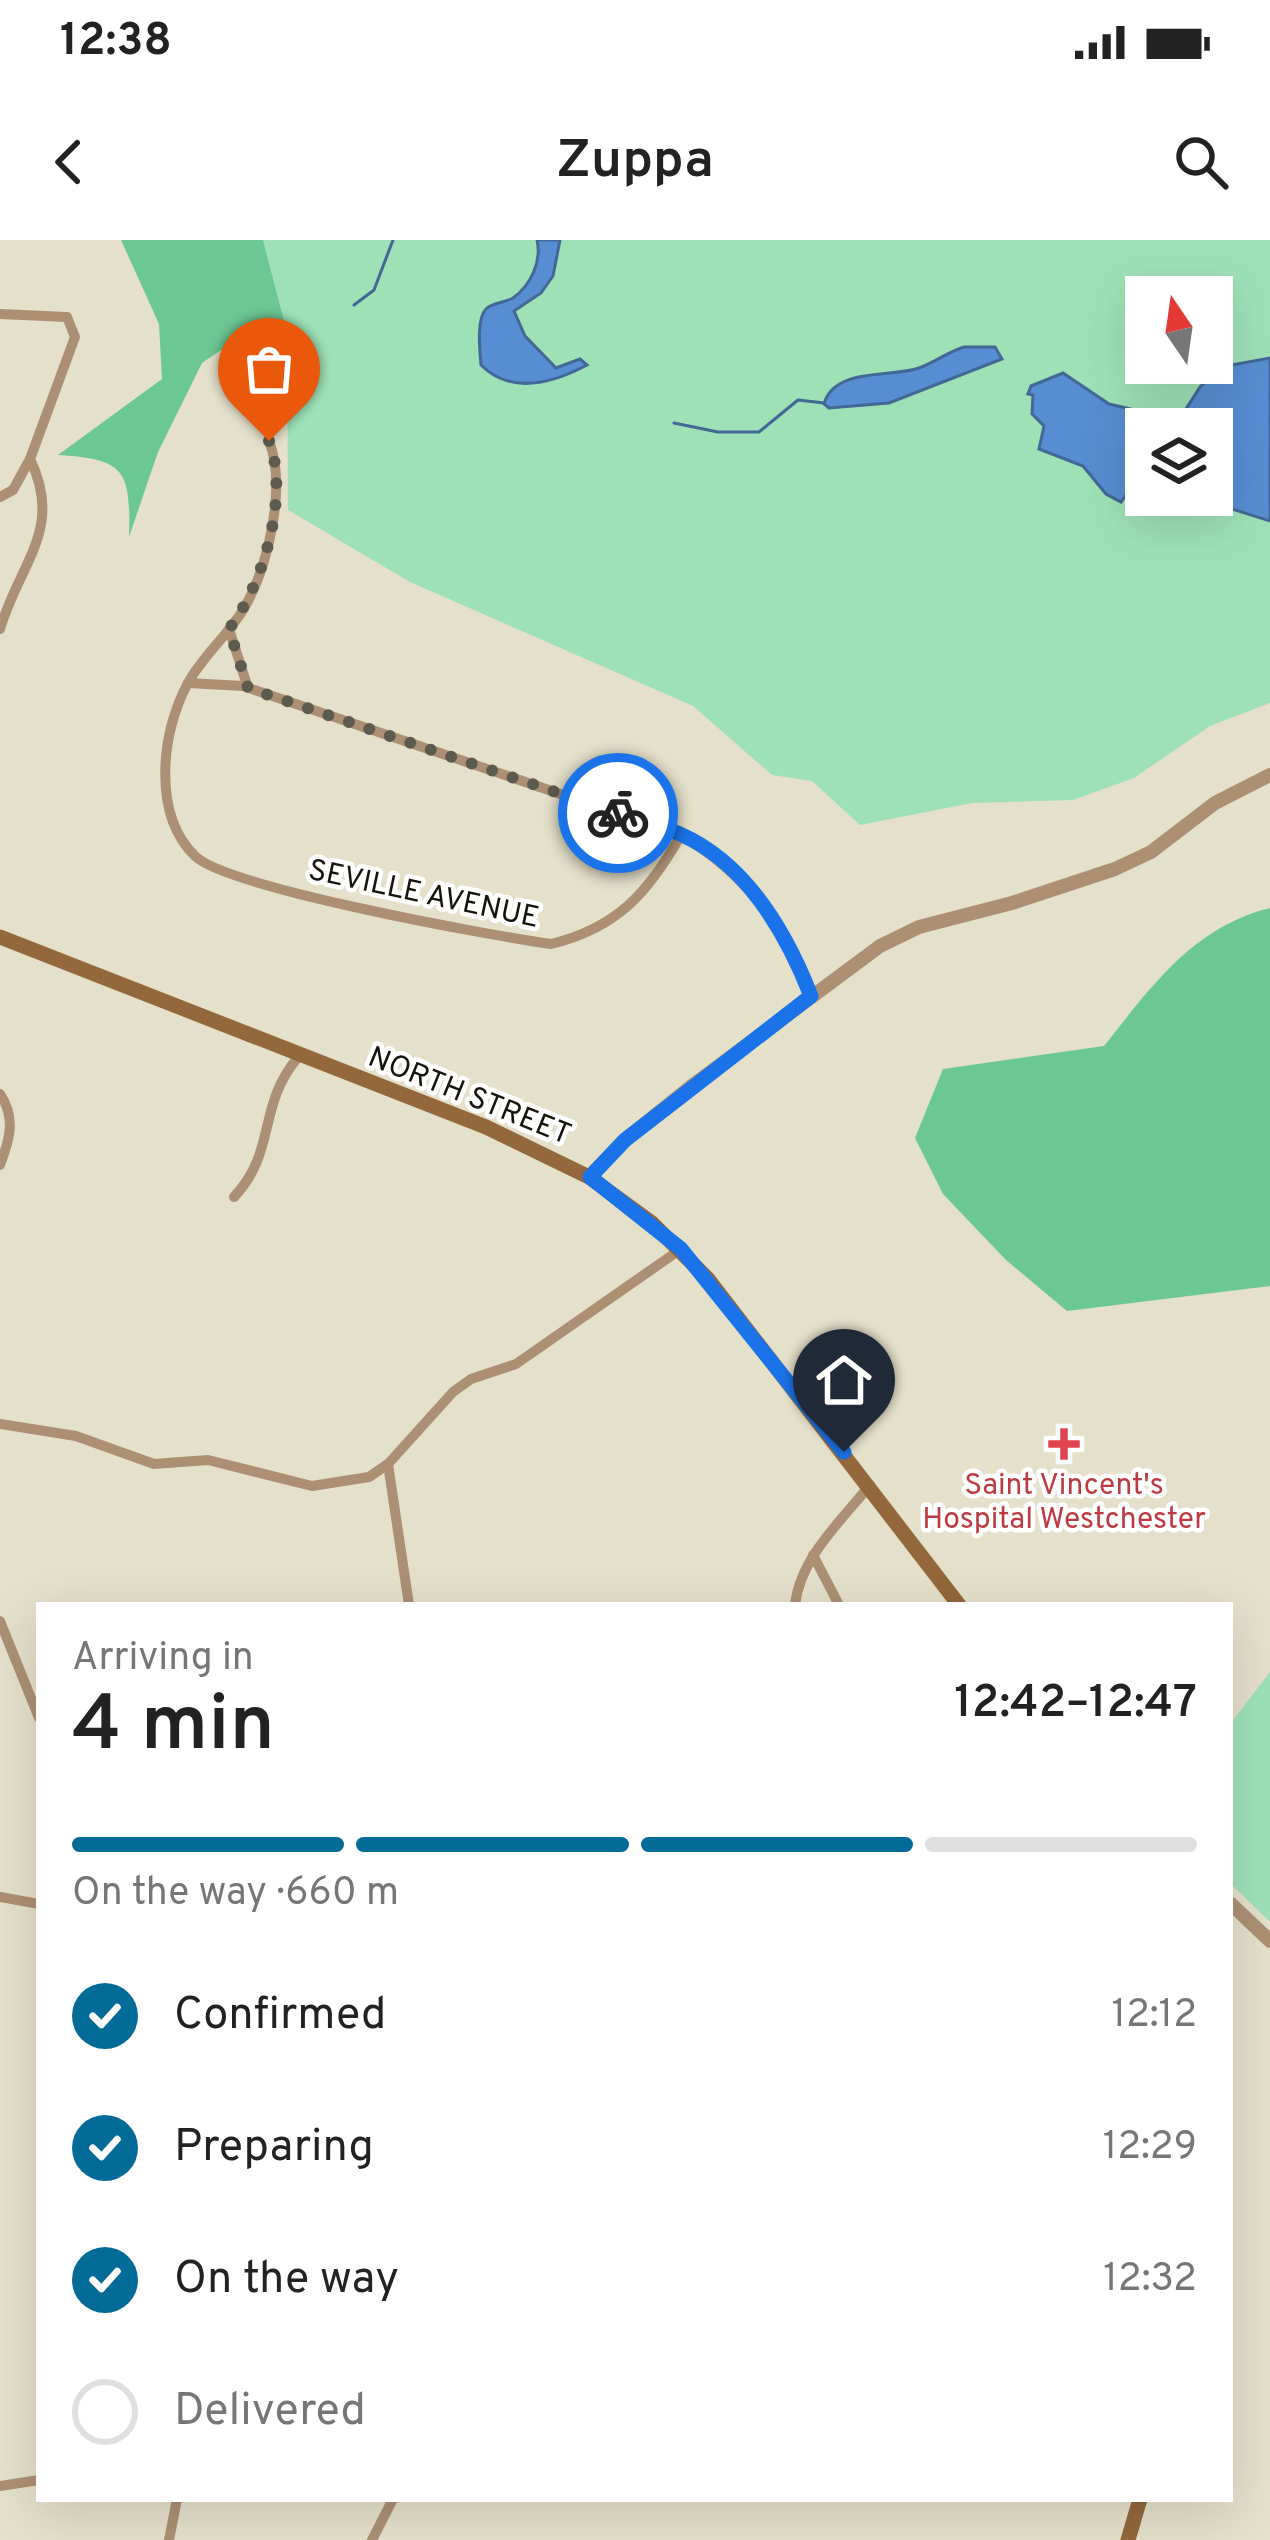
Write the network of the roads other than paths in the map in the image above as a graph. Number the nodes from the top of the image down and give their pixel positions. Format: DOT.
graph roads {
  1 [pos="0,314"];
  2 [pos="269,441"];
  3 [pos="30,460"];
  4 [pos="0,497"];
  5 [pos="0,629"];
  6 [pos="229,629"];
  7 [pos="188,683"];
  8 [pos="248,688"];
  9 [pos="1270,775"];
  10 [pos="681,835"];
  11 [pos="0,937"];
  12 [pos="811,996"];
  13 [pos="299,1056"];
  14 [pos="0,1094"];
  15 [pos="0,1165"];
  16 [pos="590,1177"];
  17 [pos="234,1197"];
  18 [pos="681,1249"];
  19 [pos="0,1424"];
  20 [pos="388,1464"];
  21 [pos="870,1485"];
  22 [pos="813,1555"];
  23 [pos="409,1602"];
  24 [pos="796,1602"];
  25 [pos="836,1602"];
  26 [pos="957,1602"];
  27 [pos="0,1621"];
  28 [pos="36,1711"];
  29 [pos="0,1897"];
  30 [pos="36,1903"];
  31 [pos="1233,1906"];
  32 [pos="1270,1941"];
  33 [pos="36,2480"];
  34 [pos="0,2486"];
  35 [pos="176,2502"];
  36 [pos="391,2502"];
  37 [pos="1138,2502"];
  38 [pos="169,2540"];
  39 [pos="372,2540"];
  40 [pos="1128,2540"];
  1 -- 3 [label="street"];
  2 -- 6 [label="street"];
  3 -- 4 [label="street"];
  3 -- 5 [label="street"];
  6 -- 7 [label="street"];
  6 -- 8 [label="street"];
  7 -- 8 [label="street"];
  7 -- 10 [label="street, SEVILLE AVENUE"];
  8 -- 10 [label="street"];
  9 -- 12 [label="street"];
  10 -- 12 [label="street"];
  11 -- 13 [label="main road, NORTH STREET"];
  12 -- 16 [label="street"];
  13 -- 16 [label="main road, NORTH STREET"];
  13 -- 17 [label="street"];
  14 -- 15 [label="street"];
  16 -- 18 [label="main road, NORTH STREET"];
  18 -- 20 [label="street"];
  18 -- 21 [label="main road, NORTH STREET"];
  19 -- 20 [label="street"];
  20 -- 23 [label="street"];
  21 -- 22 [label="street"];
  21 -- 26 [label="main road, NORTH STREET"];
  22 -- 24 [label="street"];
  22 -- 25 [label="street"];
  27 -- 28 [label="street"];
  29 -- 30 [label="street"];
  31 -- 32 [label="street"];
  33 -- 34 [label="street"];
  35 -- 38 [label="street"];
  36 -- 39 [label="street"];
  37 -- 40 [label="main road"];
}
